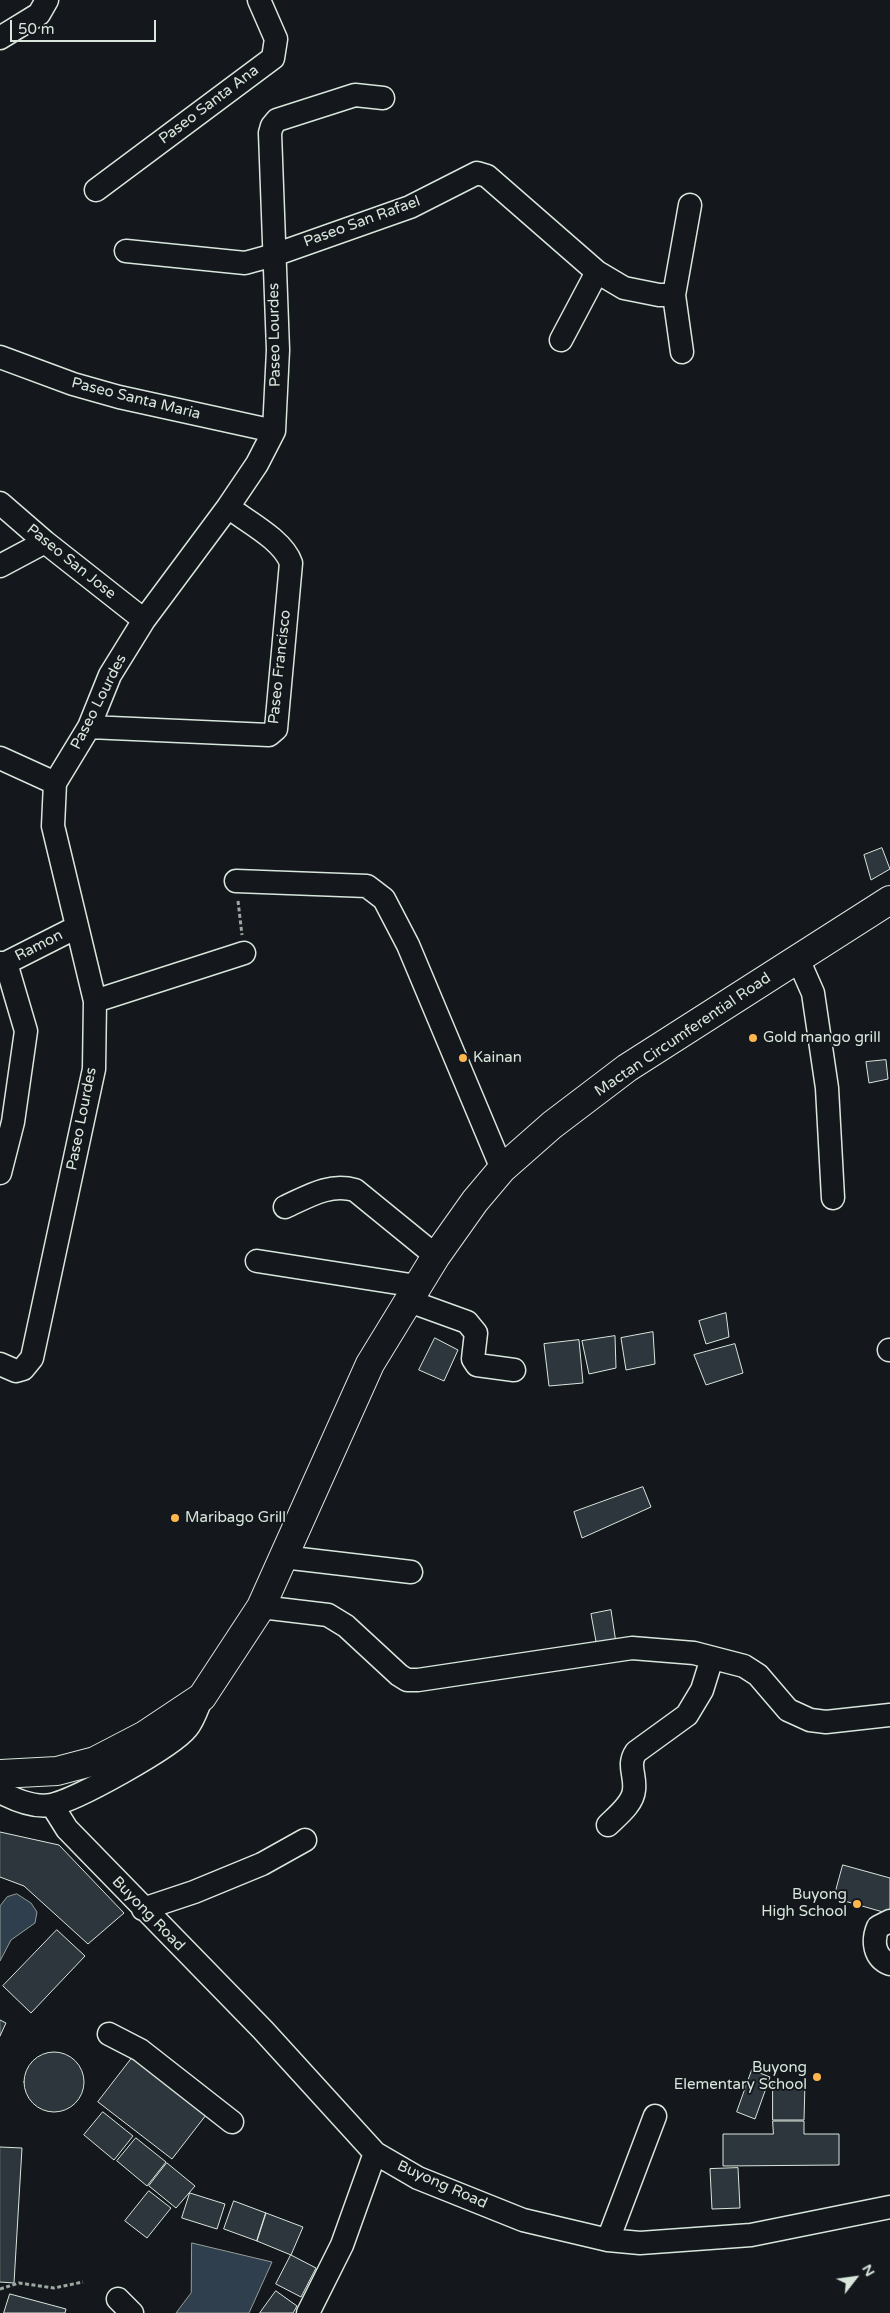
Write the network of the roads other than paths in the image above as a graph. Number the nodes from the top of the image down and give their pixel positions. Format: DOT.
graph roads {
  1 [pos="47,0"];
  2 [pos="259,0"];
  3 [pos="0,38"];
  4 [pos="383,98"];
  5 [pos="96,190"];
  6 [pos="690,205"];
  7 [pos="126,251"];
  8 [pos="274,255"];
  9 [pos="597,272"];
  10 [pos="674,294"];
  11 [pos="561,340"];
  12 [pos="682,352"];
  13 [pos="0,357"];
  14 [pos="274,431"];
  15 [pos="0,503"];
  16 [pos="228,507"];
  17 [pos="44,542"];
  18 [pos="0,566"];
  19 [pos="144,620"];
  20 [pos="89,727"];
  21 [pos="0,758"];
  22 [pos="55,783"];
  23 [pos="236,881"];
  24 [pos="890,900"];
  25 [pos="77,927"];
  26 [pos="244,953"];
  27 [pos="798,959"];
  28 [pos="3,963"];
  29 [pos="95,1001"];
  30 [pos="502,1170"];
  31 [pos="0,1173"];
  32 [pos="833,1198"];
  33 [pos="285,1207"];
  34 [pos="436,1256"];
  35 [pos="257,1261"];
  36 [pos="413,1293"];
  37 [pos="0,1364"];
  38 [pos="514,1370"];
  39 [pos="283,1558"];
  40 [pos="411,1572"];
  41 [pos="261,1607"];
  42 [pos="712,1658"];
  43 [pos="202,1697"];
  44 [pos="890,1716"];
  45 [pos="0,1774"];
  46 [pos="0,1792"];
  47 [pos="52,1805"];
  48 [pos="608,1825"];
  49 [pos="305,1840"];
  50 [pos="143,1909"];
  51 [pos="890,1921"];
  52 [pos="890,1964"];
  53 [pos="109,2034"];
  54 [pos="655,2116"];
  55 [pos="232,2122"];
  56 [pos="375,2153"];
  57 [pos="890,2207"];
  58 [pos="608,2240"];
  59 [pos="308,2313"];
  1 -- 3 [label="street"];
  2 -- 5 [label="street, Paseo Santa Ana"];
  4 -- 8 [label="street, Paseo Lourdes"];
  6 -- 10 [label="street"];
  7 -- 8 [label="street, Paseo San Rafael"];
  8 -- 9 [label="street, Paseo San Rafael"];
  8 -- 14 [label="street, Paseo Lourdes"];
  9 -- 10 [label="street, Paseo San Rafael"];
  9 -- 11 [label="street"];
  10 -- 12 [label="street"];
  13 -- 14 [label="street, Paseo Santa Maria"];
  14 -- 16 [label="street, Paseo Lourdes"];
  15 -- 17 [label="street, Paseo San Jose"];
  16 -- 19 [label="street, Paseo Lourdes"];
  16 -- 20 [label="street, Paseo Francisco"];
  17 -- 18 [label="street"];
  17 -- 19 [label="street, Paseo San Jose"];
  19 -- 20 [label="street, Paseo Lourdes"];
  20 -- 22 [label="street, Paseo Lourdes"];
  21 -- 22 [label="street"];
  22 -- 25 [label="street, Paseo Lourdes"];
  23 -- 30 [label="street"];
  24 -- 27 [label="main road, Mactan Circumferential Road"];
  25 -- 28 [label="street, Ramon"];
  25 -- 29 [label="street, Paseo Lourdes"];
  26 -- 29 [label="street"];
  27 -- 30 [label="main road, Mactan Circumferential Road"];
  27 -- 32 [label="street"];
  28 -- 31 [label="street"];
  29 -- 37 [label="street, Paseo Lourdes"];
  30 -- 34 [label="main road, Mactan Circumferential Road"];
  33 -- 34 [label="street"];
  34 -- 36 [label="main road, Mactan Circumferential Road"];
  35 -- 36 [label="street"];
  36 -- 38 [label="street"];
  36 -- 39 [label="main road, Mactan Circumferential Road"];
  39 -- 40 [label="street"];
  39 -- 41 [label="main road, Mactan Circumferential Road"];
  41 -- 42 [label="street"];
  41 -- 43 [label="main road, Mactan Circumferential Road"];
  42 -- 44 [label="street"];
  42 -- 48 [label="street"];
  43 -- 45 [label="main road, Mactan Circumferential Road"];
  43 -- 47 [label="street"];
  46 -- 47 [label="street"];
  47 -- 50 [label="street, Buyong Road"];
  49 -- 50 [label="street"];
  50 -- 56 [label="street, Buyong Road"];
  51 -- 52 [label="street"];
  53 -- 55 [label="street"];
  54 -- 58 [label="street"];
  56 -- 58 [label="street, Buyong Road"];
  56 -- 59 [label="street"];
  57 -- 58 [label="street, Buyong Road"];
}
